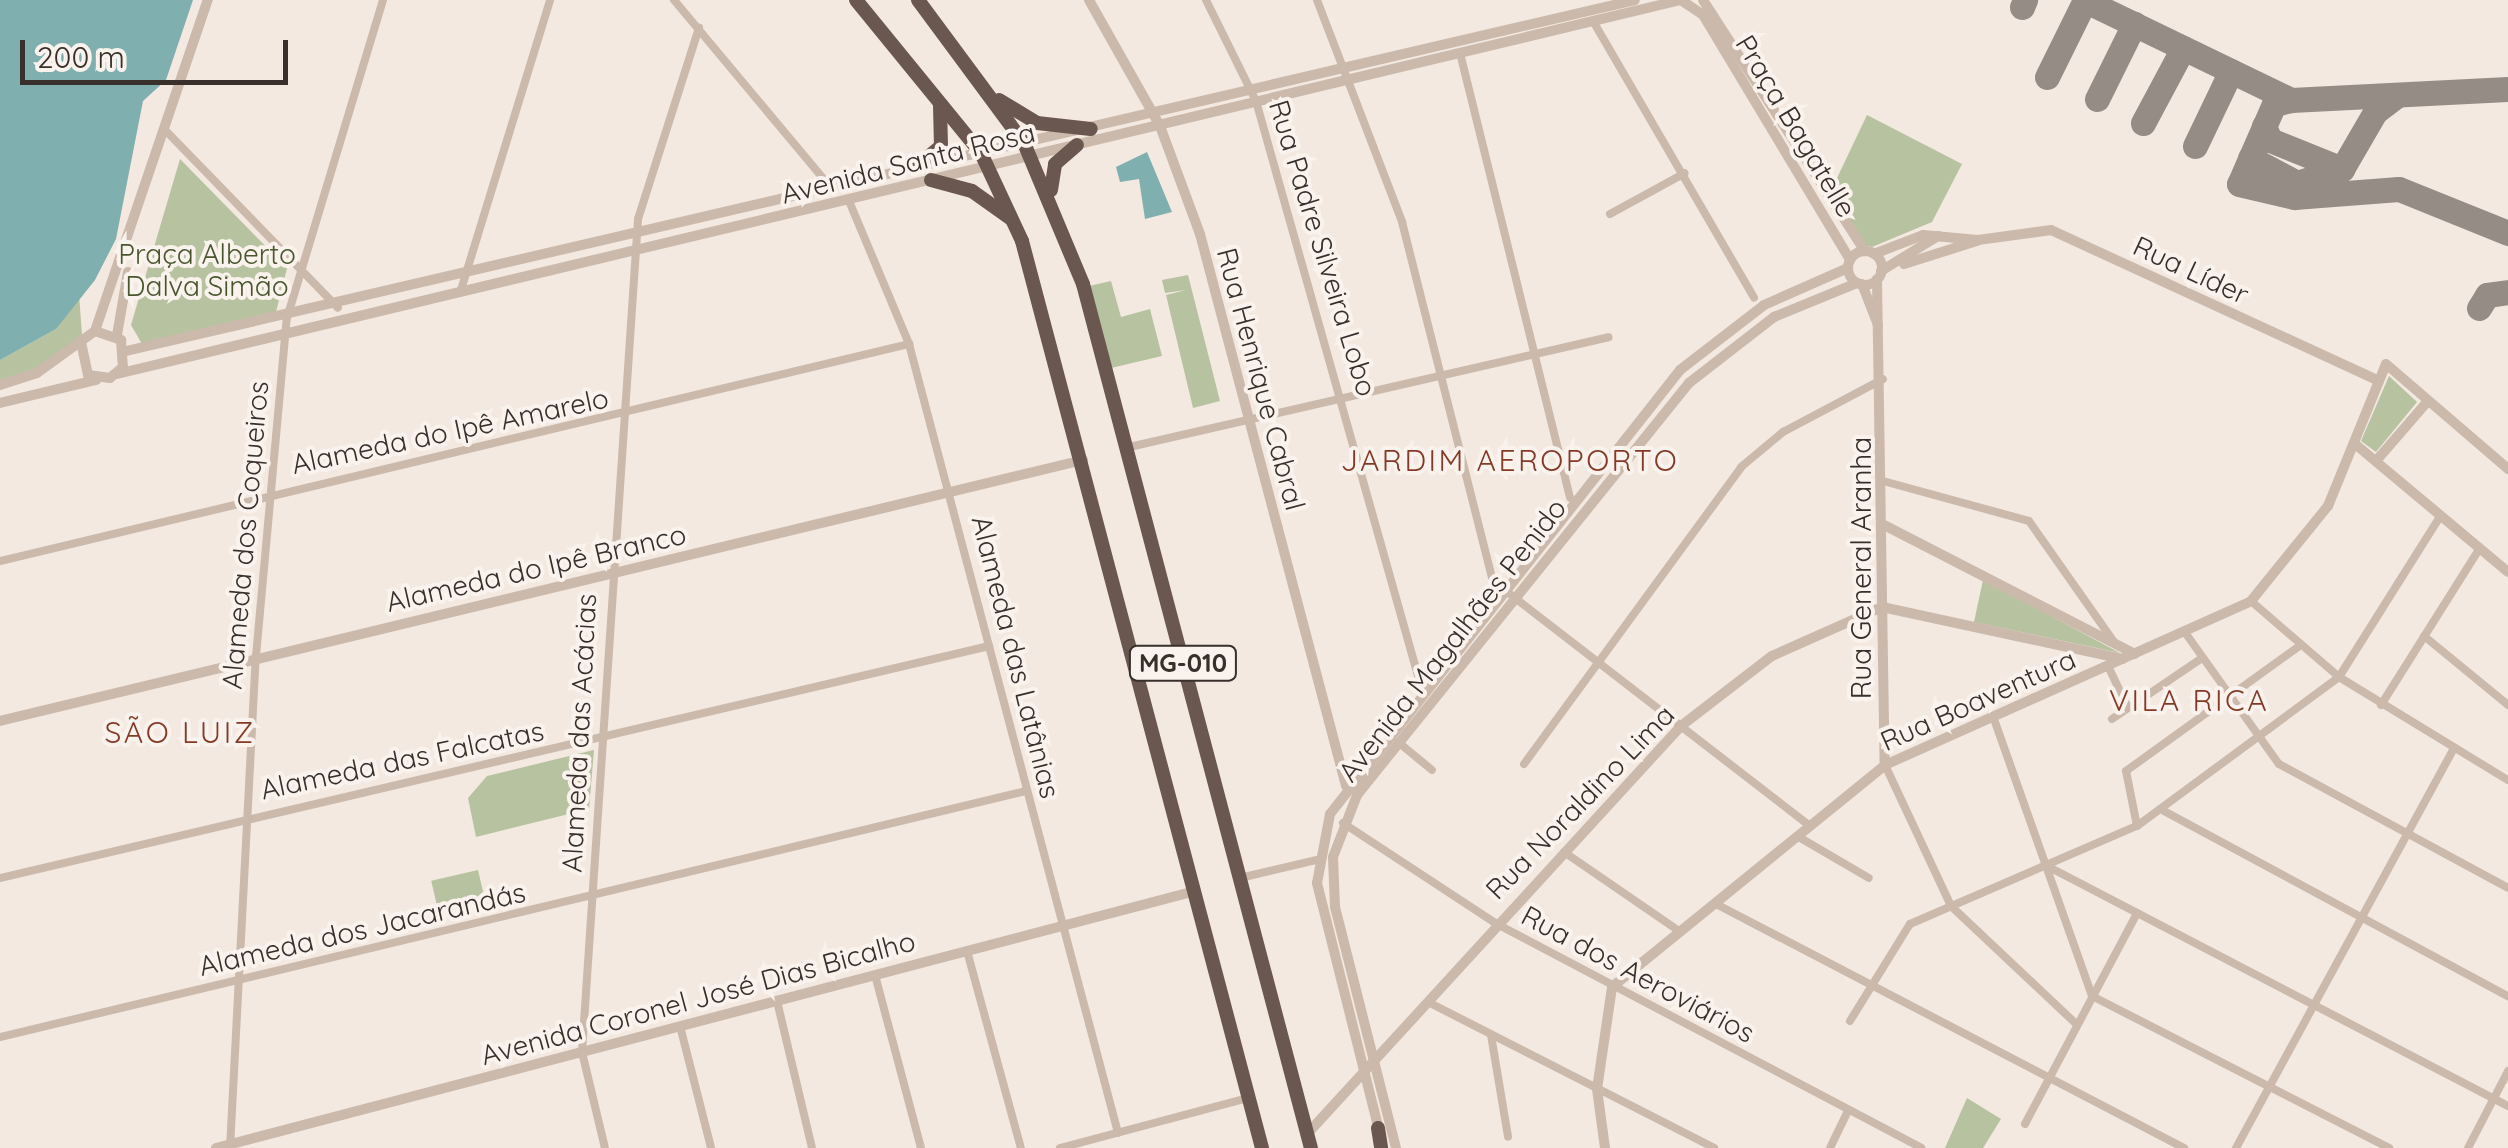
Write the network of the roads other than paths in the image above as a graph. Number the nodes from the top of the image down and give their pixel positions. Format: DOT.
graph roads {
  1 [pos="208,0"];
  2 [pos="383,0"];
  3 [pos="550,0"];
  4 [pos="674,0"];
  5 [pos="856,0"];
  6 [pos="918,0"];
  7 [pos="1089,0"];
  8 [pos="1206,0"];
  9 [pos="1317,0"];
  10 [pos="1634,0"];
  11 [pos="1703,0"];
  12 [pos="1588,11"];
  13 [pos="1704,15"];
  14 [pos="1594,22"];
  15 [pos="699,28"];
  16 [pos="1460,53"];
  17 [pos="1348,66"];
  18 [pos="1352,78"];
  19 [pos="1251,88"];
  20 [pos="987,89"];
  21 [pos="939,100"];
  22 [pos="1256,101"];
  23 [pos="1153,113"];
  24 [pos="1160,126"];
  25 [pos="1091,129"];
  26 [pos="166,132"];
  27 [pos="1077,145"];
  28 [pos="1028,150"];
  29 [pos="985,159"];
  30 [pos="916,168"];
  31 [pos="1684,173"];
  32 [pos="932,180"];
  33 [pos="832,189"];
  34 [pos="849,200"];
  35 [pos="1052,201"];
  36 [pos="1610,214"];
  37 [pos="1015,224"];
  38 [pos="636,236"];
  39 [pos="1938,236"];
  40 [pos="134,238"];
  41 [pos="1978,240"];
  42 [pos="635,252"];
  43 [pos="1869,253"];
  44 [pos="1849,264"];
  45 [pos="1904,264"];
  46 [pos="298,268"];
  47 [pos="1879,275"];
  48 [pos="458,280"];
  49 [pos="1859,283"];
  50 [pos="460,293"];
  51 [pos="1754,298"];
  52 [pos="338,308"];
  53 [pos="287,318"];
  54 [pos="96,331"];
  55 [pos="286,334"];
  56 [pos="117,335"];
  57 [pos="1608,337"];
  58 [pos="81,342"];
  59 [pos="1884,343"];
  60 [pos="909,344"];
  61 [pos="126,351"];
  62 [pos="1531,356"];
  63 [pos="117,374"];
  64 [pos="1439,376"];
  65 [pos="1883,378"];
  66 [pos="102,379"];
  67 [pos="2379,381"];
  68 [pos="0,387"];
  69 [pos="1345,397"];
  70 [pos="2428,401"];
  71 [pos="0,403"];
  72 [pos="624,416"];
  73 [pos="1248,420"];
  74 [pos="2355,444"];
  75 [pos="1126,448"];
  76 [pos="1083,460"];
  77 [pos="2376,461"];
  78 [pos="2508,469"];
  79 [pos="1883,481"];
  80 [pos="271,494"];
  81 [pos="953,497"];
  82 [pos="1570,498"];
  83 [pos="2441,515"];
  84 [pos="1884,525"];
  85 [pos="2480,548"];
  86 [pos="0,561"];
  87 [pos="2508,572"];
  88 [pos="610,574"];
  89 [pos="1500,589"];
  90 [pos="1515,599"];
  91 [pos="2251,601"];
  92 [pos="1882,607"];
  93 [pos="2184,631"];
  94 [pos="2424,636"];
  95 [pos="2302,645"];
  96 [pos="989,646"];
  97 [pos="2116,646"];
  98 [pos="2136,654"];
  99 [pos="256,656"];
  100 [pos="2202,658"];
  101 [pos="1597,659"];
  102 [pos="2123,660"];
  103 [pos="2108,666"];
  104 [pos="2340,677"];
  105 [pos="1422,690"];
  106 [pos="2229,701"];
  107 [pos="2382,704"];
  108 [pos="2508,705"];
  109 [pos="2128,706"];
  110 [pos="1994,719"];
  111 [pos="2112,720"];
  112 [pos="0,721"];
  113 [pos="1681,726"];
  114 [pos="606,738"];
  115 [pos="2258,741"];
  116 [pos="1398,742"];
  117 [pos="2454,748"];
  118 [pos="1524,764"];
  119 [pos="1885,764"];
  120 [pos="1432,770"];
  121 [pos="2508,780"];
  122 [pos="1346,786"];
  123 [pos="1026,791"];
  124 [pos="2164,811"];
  125 [pos="248,817"];
  126 [pos="1343,823"];
  127 [pos="1810,826"];
  128 [pos="2137,826"];
  129 [pos="2403,833"];
  130 [pos="1797,836"];
  131 [pos="1564,852"];
  132 [pos="1316,860"];
  133 [pos="2047,866"];
  134 [pos="0,878"];
  135 [pos="1240,878"];
  136 [pos="1869,878"];
  137 [pos="2508,888"];
  138 [pos="1192,892"];
  139 [pos="592,897"];
  140 [pos="1716,904"];
  141 [pos="1951,906"];
  142 [pos="2137,914"];
  143 [pos="2358,919"];
  144 [pos="1495,923"];
  145 [pos="1064,926"];
  146 [pos="1679,931"];
  147 [pos="967,951"];
  148 [pos="875,975"];
  149 [pos="238,982"];
  150 [pos="1869,984"];
  151 [pos="1612,987"];
  152 [pos="2092,996"];
  153 [pos="2508,996"];
  154 [pos="777,1001"];
  155 [pos="1428,1002"];
  156 [pos="2316,1005"];
  157 [pos="1850,1021"];
  158 [pos="2076,1024"];
  159 [pos="680,1026"];
  160 [pos="1491,1035"];
  161 [pos="0,1037"];
  162 [pos="582,1052"];
  163 [pos="1373,1059"];
  164 [pos="1363,1069"];
  165 [pos="2508,1071"];
  166 [pos="2048,1076"];
  167 [pos="2272,1086"];
  168 [pos="1596,1089"];
  169 [pos="1248,1098"];
  170 [pos="2494,1098"];
  171 [pos="2508,1106"];
  172 [pos="1848,1111"];
  173 [pos="2026,1124"];
  174 [pos="1378,1128"];
  175 [pos="1118,1133"];
  176 [pos="1508,1137"];
  177 [pos="1310,1140"];
  178 [pos="229,1146"];
  179 [pos="216,1148"];
  180 [pos="605,1148"];
  181 [pos="711,1148"];
  182 [pos="812,1148"];
  183 [pos="921,1148"];
  184 [pos="1021,1148"];
  185 [pos="1060,1148"];
  186 [pos="1262,1148"];
  187 [pos="1383,1148"];
  188 [pos="1396,1148"];
  189 [pos="1605,1148"];
  190 [pos="1714,1148"];
  191 [pos="1830,1148"];
  192 [pos="1920,1148"];
  193 [pos="2184,1148"];
  194 [pos="2236,1148"];
  195 [pos="2389,1148"];
  196 [pos="2468,1148"];
  1 -- 26 [label="street"];
  2 -- 46 [label="street, Alameda dos Coqueiros"];
  3 -- 48 [label="street"];
  4 -- 15 [label="street"];
  5 -- 21 [label="highway, MG-010"];
  6 -- 20 [label="highway, MG-010"];
  7 -- 23 [label="street, Rua Henrique Cabral"];
  8 -- 19 [label="street, Rua Padre Silveira Lobo"];
  9 -- 17 [label="street"];
  10 -- 12 [label="street, Avenida Santa Rosa"];
  11 -- 43 [label="street, Praça Bagatelle"];
  12 -- 14 [label="street"];
  12 -- 17 [label="street, Avenida Santa Rosa"];
  13 -- 14 [label="street, Avenida Santa Rosa"];
  13 -- 44 [label="street, Praça Bagatelle"];
  14 -- 16 [label="street, Avenida Santa Rosa"];
  14 -- 31 [label="street"];
  15 -- 33 [label="street"];
  15 -- 38 [label="street, Alameda das Acácias"];
  16 -- 18 [label="street, Avenida Santa Rosa"];
  16 -- 62 [label="street"];
  17 -- 18 [label="street"];
  17 -- 19 [label="street, Avenida Santa Rosa"];
  18 -- 22 [label="street, Avenida Santa Rosa"];
  18 -- 64 [label="street"];
  19 -- 22 [label="street, Rua Padre Silveira Lobo"];
  19 -- 23 [label="street, Avenida Santa Rosa"];
  20 -- 25 [label="highway"];
  20 -- 28 [label="highway, MG-010"];
  21 -- 29 [label="highway, MG-010"];
  21 -- 30 [label="highway"];
  22 -- 24 [label="street, Avenida Santa Rosa"];
  22 -- 69 [label="street, Rua Padre Silveira Lobo"];
  23 -- 24 [label="street, Rua Henrique Cabral"];
  23 -- 25 [label="street, Avenida Santa Rosa"];
  24 -- 27 [label="street, Avenida Santa Rosa"];
  24 -- 73 [label="street, Rua Henrique Cabral"];
  25 -- 28 [label="street, Avenida Santa Rosa"];
  26 -- 40 [label="street"];
  26 -- 46 [label="street"];
  27 -- 28 [label="street, Avenida Santa Rosa"];
  27 -- 35 [label="highway"];
  28 -- 29 [label="street, Avenida Santa Rosa"];
  28 -- 35 [label="highway, MG-010"];
  29 -- 30 [label="street, Avenida Santa Rosa"];
  29 -- 32 [label="street, Avenida Santa Rosa"];
  29 -- 37 [label="highway, MG-010"];
  30 -- 33 [label="street, Avenida Santa Rosa"];
  31 -- 36 [label="street"];
  31 -- 51 [label="street"];
  32 -- 34 [label="street, Avenida Santa Rosa"];
  32 -- 37 [label="highway"];
  33 -- 38 [label="street, Avenida Santa Rosa"];
  34 -- 42 [label="street, Avenida Santa Rosa"];
  34 -- 60 [label="street, Alameda das Latânias"];
  35 -- 75 [label="highway, MG-010"];
  37 -- 76 [label="highway, MG-010"];
  38 -- 42 [label="street, Alameda das Acácias"];
  38 -- 48 [label="street, Avenida Santa Rosa"];
  39 -- 41 [label="street, Rua Líder"];
  39 -- 43 [label="street, Rua Líder"];
  39 -- 45 [label="street, Rua Líder"];
  40 -- 54 [label="street"];
  40 -- 56 [label="street"];
  41 -- 45 [label="street, Rua Líder"];
  41 -- 67 [label="street, Rua Líder"];
  42 -- 50 [label="street, Avenida Santa Rosa"];
  42 -- 72 [label="street, Alameda das Acácias"];
  43 -- 44 [label="street, Avenida Magalhães Penido"];
  43 -- 47 [label="street, Praça Bagatelle"];
  44 -- 49 [label="street, Praça Bagatelle"];
  44 -- 82 [label="street, Avenida Magalhães Penido"];
  45 -- 47 [label="street, Rua Líder"];
  46 -- 52 [label="street"];
  46 -- 53 [label="street, Alameda dos Coqueiros"];
  47 -- 49 [label="street, Avenida Magalhães Penido"];
  47 -- 59 [label="street, Rua General Aranha"];
  48 -- 50 [label="street"];
  48 -- 52 [label="street, Avenida Santa Rosa"];
  49 -- 59 [label="street, Rua General Aranha"];
  49 -- 90 [label="street, Avenida Magalhães Penido"];
  50 -- 55 [label="street, Avenida Santa Rosa"];
  52 -- 53 [label="street, Avenida Santa Rosa"];
  53 -- 55 [label="street, Alameda dos Coqueiros"];
  53 -- 61 [label="street, Avenida Santa Rosa"];
  54 -- 56 [label="street"];
  54 -- 58 [label="street"];
  55 -- 63 [label="street, Avenida Santa Rosa"];
  55 -- 80 [label="street, Alameda dos Coqueiros"];
  56 -- 61 [label="street"];
  57 -- 62 [label="street"];
  58 -- 66 [label="street"];
  58 -- 68 [label="street"];
  59 -- 65 [label="street, Rua General Aranha"];
  60 -- 72 [label="street, Alameda do Ipê Amarelo"];
  60 -- 81 [label="street, Alameda das Latânias"];
  61 -- 63 [label="street"];
  62 -- 64 [label="street"];
  62 -- 82 [label="street"];
  63 -- 66 [label="street"];
  64 -- 69 [label="street"];
  64 -- 89 [label="street"];
  65 -- 79 [label="street, Rua General Aranha"];
  65 -- 101 [label="street"];
  66 -- 71 [label="street"];
  67 -- 70 [label="street, Rua Boaventura"];
  67 -- 74 [label="street, Rua Boaventura"];
  69 -- 73 [label="street"];
  69 -- 105 [label="street, Rua Padre Silveira Lobo"];
  70 -- 77 [label="street"];
  70 -- 78 [label="street"];
  72 -- 80 [label="street, Alameda do Ipê Amarelo"];
  72 -- 88 [label="street, Alameda das Acácias"];
  73 -- 75 [label="street"];
  73 -- 122 [label="street, Rua Henrique Cabral"];
  74 -- 77 [label="street"];
  74 -- 91 [label="street, Rua Boaventura"];
  75 -- 135 [label="highway, MG-010"];
  76 -- 81 [label="street, Alameda do Ipê Branco"];
  76 -- 138 [label="highway, MG-010"];
  77 -- 83 [label="street"];
  79 -- 84 [label="street, Rua General Aranha"];
  79 -- 97 [label="street"];
  80 -- 86 [label="street, Alameda do Ipê Amarelo"];
  80 -- 99 [label="street, Alameda dos Coqueiros"];
  81 -- 88 [label="street, Alameda do Ipê Branco"];
  81 -- 96 [label="street, Alameda das Latânias"];
  82 -- 89 [label="street, Avenida Magalhães Penido"];
  83 -- 85 [label="street"];
  83 -- 104 [label="street"];
  84 -- 92 [label="street, Rua General Aranha"];
  84 -- 97 [label="street"];
  85 -- 87 [label="street"];
  85 -- 94 [label="street"];
  88 -- 99 [label="street, Alameda do Ipê Branco"];
  88 -- 114 [label="street, Alameda das Acácias"];
  89 -- 90 [label="street"];
  89 -- 105 [label="street, Avenida Magalhães Penido"];
  90 -- 101 [label="street"];
  90 -- 116 [label="street, Avenida Magalhães Penido"];
  91 -- 93 [label="street, Rua Boaventura"];
  91 -- 95 [label="street"];
  92 -- 102 [label="street"];
  92 -- 113 [label="street, Rua Noraldino Lima"];
  92 -- 119 [label="street, Rua General Aranha"];
  93 -- 98 [label="street, Rua Boaventura"];
  93 -- 100 [label="street"];
  94 -- 107 [label="street"];
  94 -- 108 [label="street"];
  95 -- 104 [label="street"];
  95 -- 106 [label="street"];
  96 -- 114 [label="street, Alameda das Falcatas"];
  96 -- 123 [label="street, Alameda das Latânias"];
  97 -- 98 [label="street"];
  97 -- 102 [label="street"];
  98 -- 102 [label="street, Rua Boaventura"];
  99 -- 112 [label="street, Alameda do Ipê Branco"];
  99 -- 125 [label="street, Alameda dos Coqueiros"];
  100 -- 106 [label="street"];
  100 -- 109 [label="street"];
  101 -- 113 [label="street"];
  101 -- 118 [label="street"];
  102 -- 103 [label="street, Rua Boaventura"];
  103 -- 109 [label="street"];
  103 -- 110 [label="street, Rua Boaventura"];
  104 -- 107 [label="street"];
  104 -- 115 [label="street"];
  105 -- 122 [label="street, Avenida Magalhães Penido"];
  106 -- 115 [label="street"];
  106 -- 128 [label="street"];
  107 -- 117 [label="street"];
  109 -- 111 [label="street"];
  110 -- 119 [label="street, Rua Boaventura"];
  110 -- 133 [label="street"];
  113 -- 127 [label="street"];
  113 -- 131 [label="street, Rua Noraldino Lima"];
  114 -- 125 [label="street, Alameda das Falcatas"];
  114 -- 139 [label="street, Alameda das Acácias"];
  115 -- 124 [label="street"];
  115 -- 129 [label="street"];
  116 -- 120 [label="street"];
  116 -- 126 [label="street, Avenida Magalhães Penido"];
  117 -- 121 [label="street"];
  117 -- 129 [label="street"];
  119 -- 127 [label="street, Rua Boaventura"];
  119 -- 141 [label="street, Rua General Aranha"];
  122 -- 132 [label="street, Avenida Magalhães Penido"];
  123 -- 139 [label="street, Alameda dos Jacarandás"];
  123 -- 145 [label="street, Alameda das Latânias"];
  124 -- 128 [label="street"];
  124 -- 143 [label="street"];
  125 -- 134 [label="street, Alameda das Falcatas"];
  125 -- 149 [label="street, Alameda dos Coqueiros"];
  126 -- 144 [label="street, Rua dos Aeroviários"];
  126 -- 163 [label="street, Avenida Magalhães Penido"];
  127 -- 130 [label="street, Rua Boaventura"];
  128 -- 133 [label="street"];
  129 -- 137 [label="street"];
  129 -- 143 [label="street"];
  130 -- 136 [label="street"];
  130 -- 140 [label="street, Rua Boaventura"];
  131 -- 144 [label="street, Rua Noraldino Lima"];
  131 -- 146 [label="street"];
  132 -- 135 [label="street"];
  132 -- 164 [label="street"];
  133 -- 141 [label="street"];
  133 -- 142 [label="street"];
  133 -- 152 [label="street"];
  135 -- 177 [label="highway, MG-010"];
  138 -- 145 [label="street, Avenida Coronel José Dias Bicalho"];
  138 -- 169 [label="highway, MG-010"];
  139 -- 149 [label="street, Alameda dos Jacarandás"];
  139 -- 162 [label="street, Alameda das Acácias"];
  140 -- 146 [label="street, Rua Boaventura"];
  140 -- 150 [label="street"];
  141 -- 150 [label="street"];
  141 -- 158 [label="street, Rua General Aranha"];
  142 -- 152 [label="street"];
  142 -- 156 [label="street"];
  143 -- 153 [label="street"];
  143 -- 156 [label="street"];
  144 -- 151 [label="street, Rua dos Aeroviários"];
  144 -- 155 [label="street, Rua Noraldino Lima"];
  145 -- 147 [label="street, Avenida Coronel José Dias Bicalho"];
  145 -- 175 [label="street, Alameda das Latânias"];
  146 -- 151 [label="street, Rua Boaventura"];
  147 -- 148 [label="street, Avenida Coronel José Dias Bicalho"];
  147 -- 184 [label="street"];
  148 -- 154 [label="street, Avenida Coronel José Dias Bicalho"];
  148 -- 183 [label="street"];
  149 -- 161 [label="street, Alameda dos Jacarandás"];
  149 -- 178 [label="street, Alameda dos Coqueiros"];
  150 -- 157 [label="street"];
  150 -- 166 [label="street"];
  151 -- 168 [label="street"];
  151 -- 172 [label="street, Rua dos Aeroviários"];
  152 -- 158 [label="street"];
  152 -- 167 [label="street"];
  154 -- 159 [label="street, Avenida Coronel José Dias Bicalho"];
  154 -- 182 [label="street"];
  155 -- 160 [label="street"];
  155 -- 163 [label="street, Rua Noraldino Lima"];
  156 -- 167 [label="street"];
  156 -- 170 [label="street"];
  158 -- 166 [label="street"];
  159 -- 162 [label="street, Avenida Coronel José Dias Bicalho"];
  159 -- 181 [label="street"];
  160 -- 168 [label="street"];
  160 -- 176 [label="street"];
  162 -- 178 [label="street, Avenida Coronel José Dias Bicalho"];
  162 -- 180 [label="street, Alameda das Acácias"];
  163 -- 164 [label="street, Rua Noraldino Lima"];
  163 -- 188 [label="street, Avenida Magalhães Penido"];
  164 -- 174 [label="street"];
  164 -- 177 [label="street, Rua Noraldino Lima"];
  165 -- 170 [label="street"];
  166 -- 173 [label="street"];
  166 -- 193 [label="street"];
  167 -- 194 [label="street"];
  167 -- 195 [label="street"];
  168 -- 189 [label="street"];
  168 -- 190 [label="street"];
  169 -- 175 [label="street"];
  169 -- 186 [label="highway, MG-010"];
  170 -- 171 [label="street"];
  170 -- 196 [label="street"];
  172 -- 191 [label="street"];
  172 -- 192 [label="street, Rua dos Aeroviários"];
  174 -- 187 [label="highway"];
  175 -- 185 [label="street"];
  178 -- 179 [label="street, Avenida Coronel José Dias Bicalho"];
}
